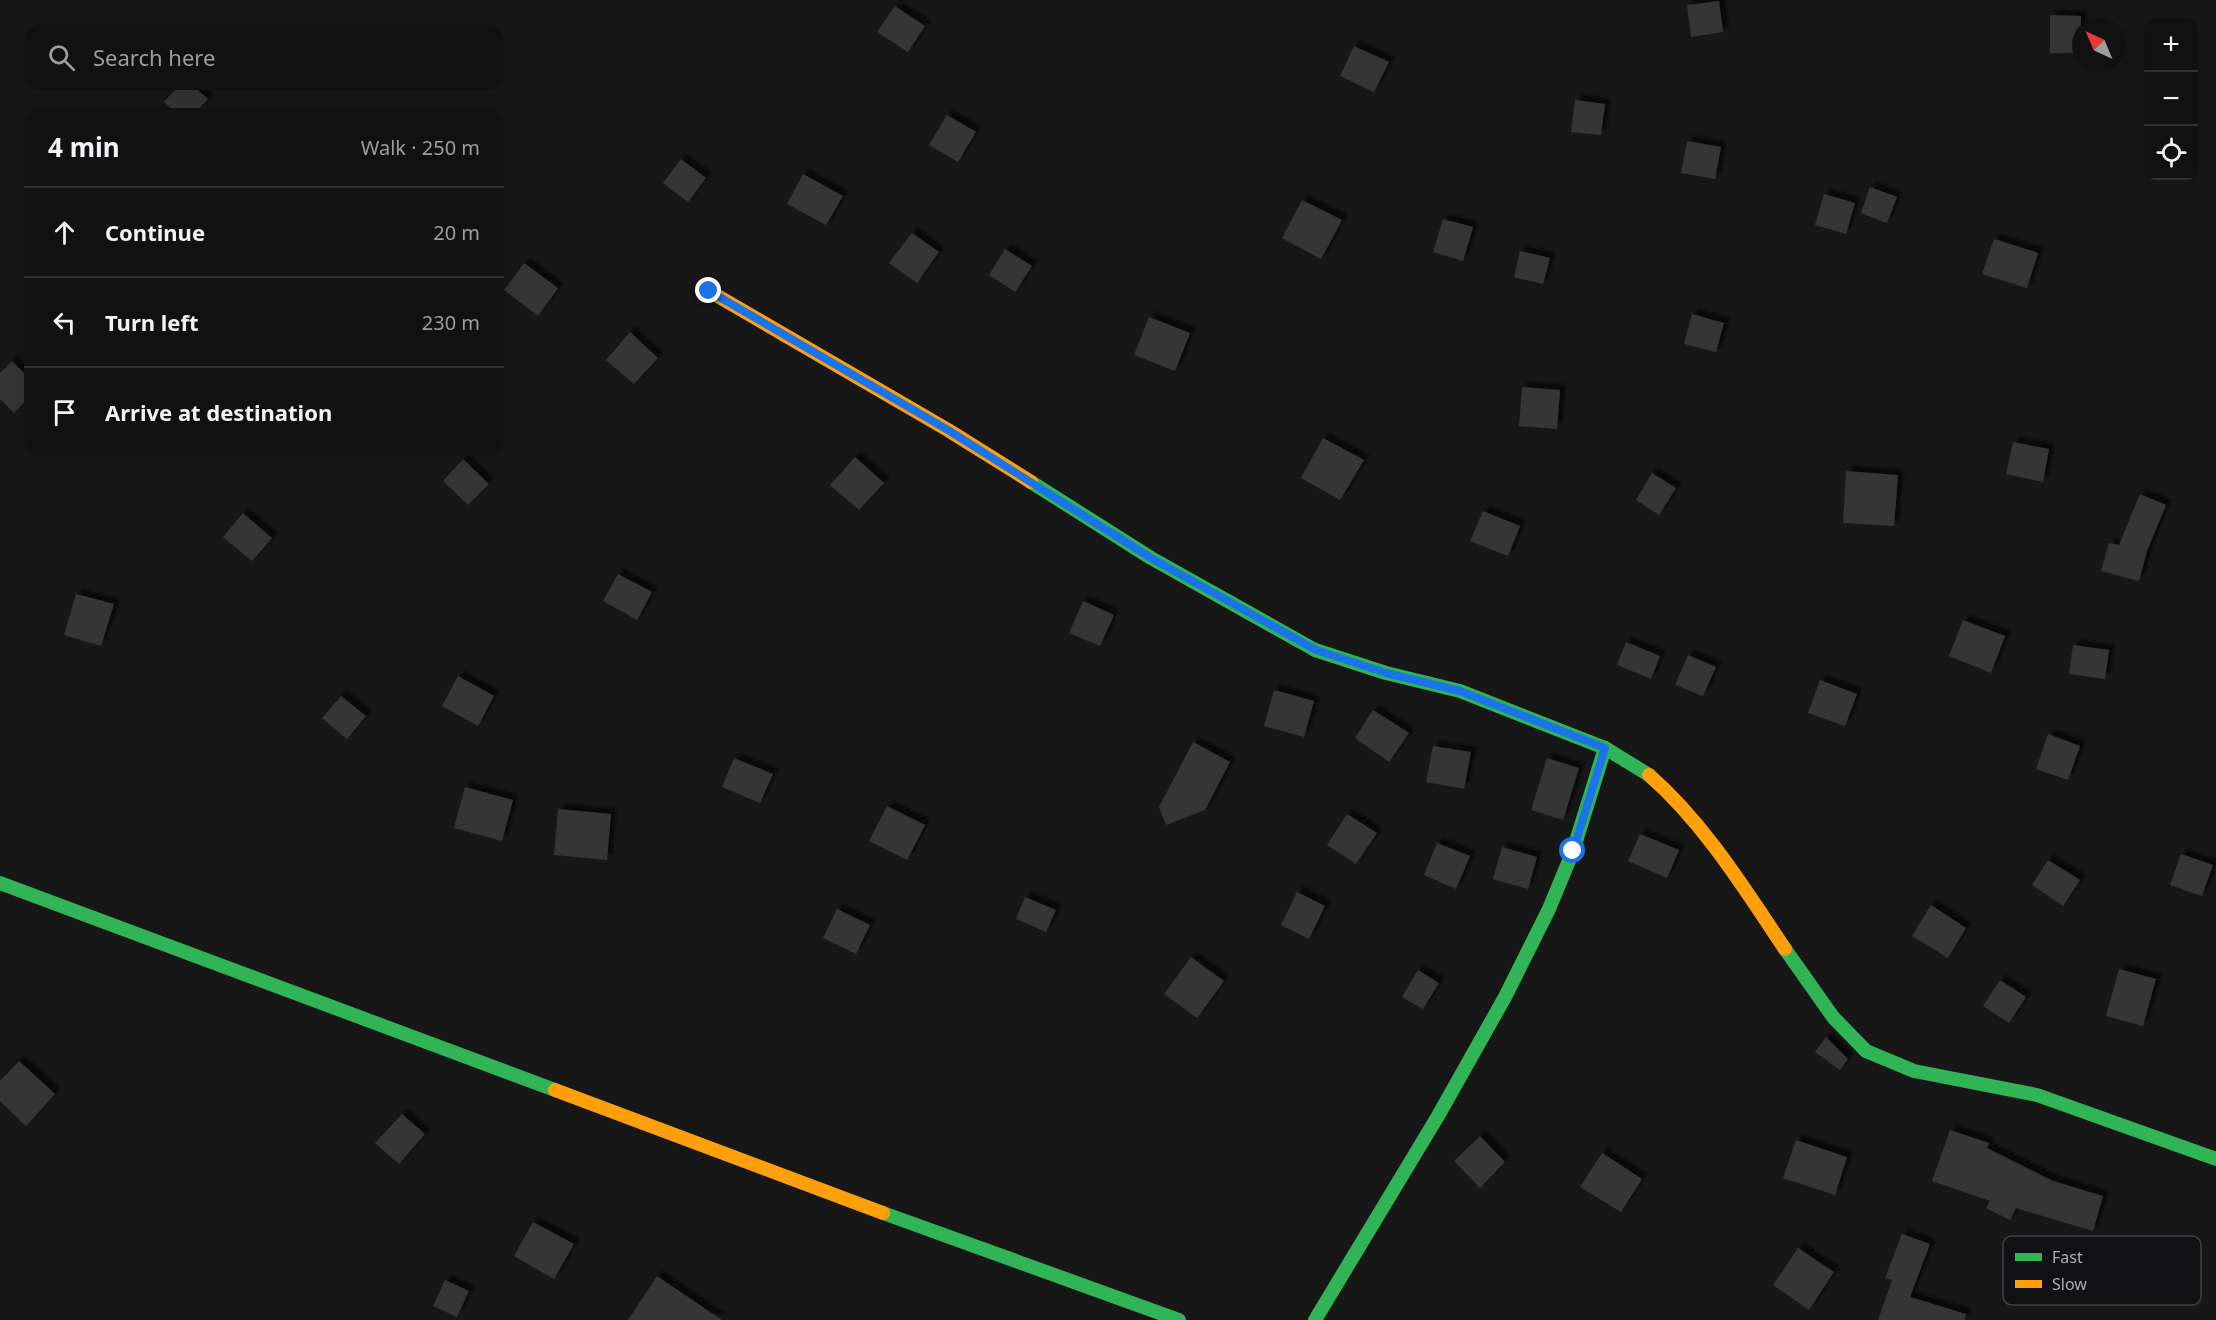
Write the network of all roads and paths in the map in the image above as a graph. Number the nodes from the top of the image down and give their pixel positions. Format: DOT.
graph roads {
  1 [pos="709,291"];
  2 [pos="1605,748"];
  3 [pos="0,883"];
  4 [pos="2216,1159"];
  5 [pos="1179,1320"];
  6 [pos="1315,1320"];
  1 -- 2 [label="street"];
  2 -- 4 [label="street"];
  2 -- 6 [label="street"];
  3 -- 5 [label="street"];
}
